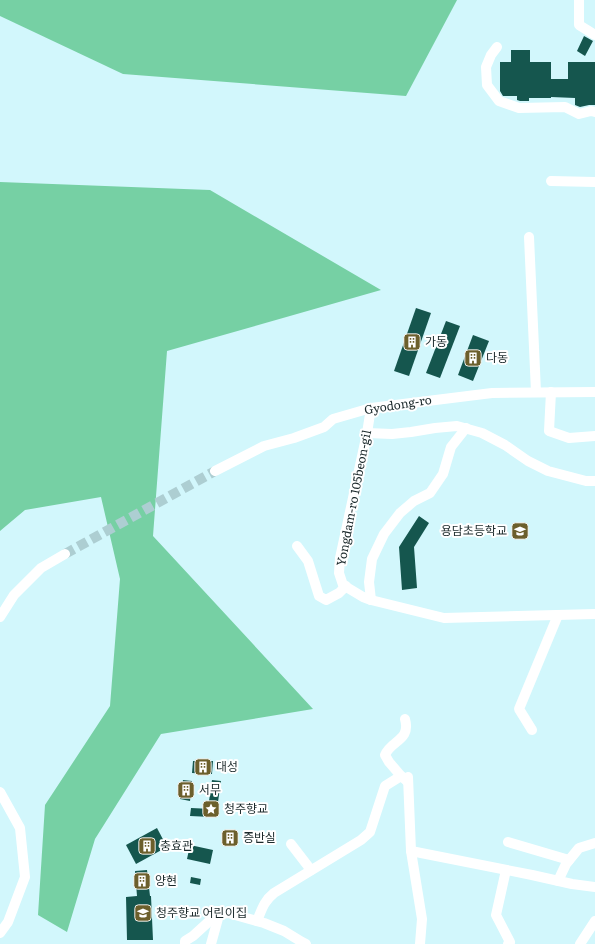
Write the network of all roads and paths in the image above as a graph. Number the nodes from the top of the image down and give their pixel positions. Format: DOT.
graph roads {
  1 [pos="579,0"];
  2 [pos="595,35"];
  3 [pos="497,47"];
  4 [pos="595,112"];
  5 [pos="551,181"];
  6 [pos="595,182"];
  7 [pos="529,237"];
  8 [pos="536,392"];
  9 [pos="552,392"];
  10 [pos="595,392"];
  11 [pos="371,408"];
  12 [pos="466,428"];
  13 [pos="367,433"];
  14 [pos="595,436"];
  15 [pos="215,472"];
  16 [pos="595,481"];
  17 [pos="297,546"];
  18 [pos="65,554"];
  19 [pos="346,586"];
  20 [pos="371,600"];
  21 [pos="595,614"];
  22 [pos="558,615"];
  23 [pos="0,617"];
  24 [pos="405,719"];
  25 [pos="532,730"];
  26 [pos="406,777"];
  27 [pos="0,792"];
  28 [pos="508,842"];
  29 [pos="595,843"];
  30 [pos="291,844"];
  31 [pos="411,851"];
  32 [pos="569,860"];
  33 [pos="311,870"];
  34 [pos="506,870"];
  35 [pos="558,881"];
  36 [pos="595,887"];
  37 [pos="219,915"];
  38 [pos="595,920"];
  39 [pos="258,921"];
  40 [pos="0,933"];
  41 [pos="185,943"];
  42 [pos="211,944"];
  43 [pos="306,944"];
  44 [pos="420,944"];
  45 [pos="508,944"];
  46 [pos="580,944"];
  1 -- 2 [label="street"];
  3 -- 4 [label="street"];
  5 -- 6 [label="street"];
  7 -- 8 [label="street"];
  8 -- 9 [label="street, Gyodong-ro"];
  8 -- 11 [label="street, Gyodong-ro"];
  9 -- 10 [label="street, Gyodong-ro"];
  9 -- 14 [label="street"];
  11 -- 13 [label="street, Yongdam-ro 105beon-gil"];
  11 -- 15 [label="street, Gyodong-ro"];
  12 -- 13 [label="street"];
  12 -- 16 [label="street"];
  12 -- 20 [label="street"];
  13 -- 19 [label="street, Yongdam-ro 105beon-gil"];
  17 -- 19 [label="street"];
  18 -- 23 [label="street"];
  19 -- 20 [label="street"];
  20 -- 22 [label="street"];
  21 -- 22 [label="street"];
  22 -- 25 [label="street"];
  24 -- 26 [label="street"];
  26 -- 31 [label="street"];
  26 -- 33 [label="street"];
  27 -- 40 [label="street"];
  28 -- 32 [label="street"];
  29 -- 32 [label="street"];
  30 -- 33 [label="street"];
  31 -- 34 [label="street"];
  31 -- 44 [label="street"];
  32 -- 35 [label="street"];
  33 -- 39 [label="street"];
  34 -- 35 [label="street"];
  34 -- 45 [label="street"];
  35 -- 36 [label="street"];
  37 -- 39 [label="street"];
  37 -- 41 [label="street"];
  37 -- 42 [label="street"];
  38 -- 46 [label="street"];
  39 -- 43 [label="street"];
}
